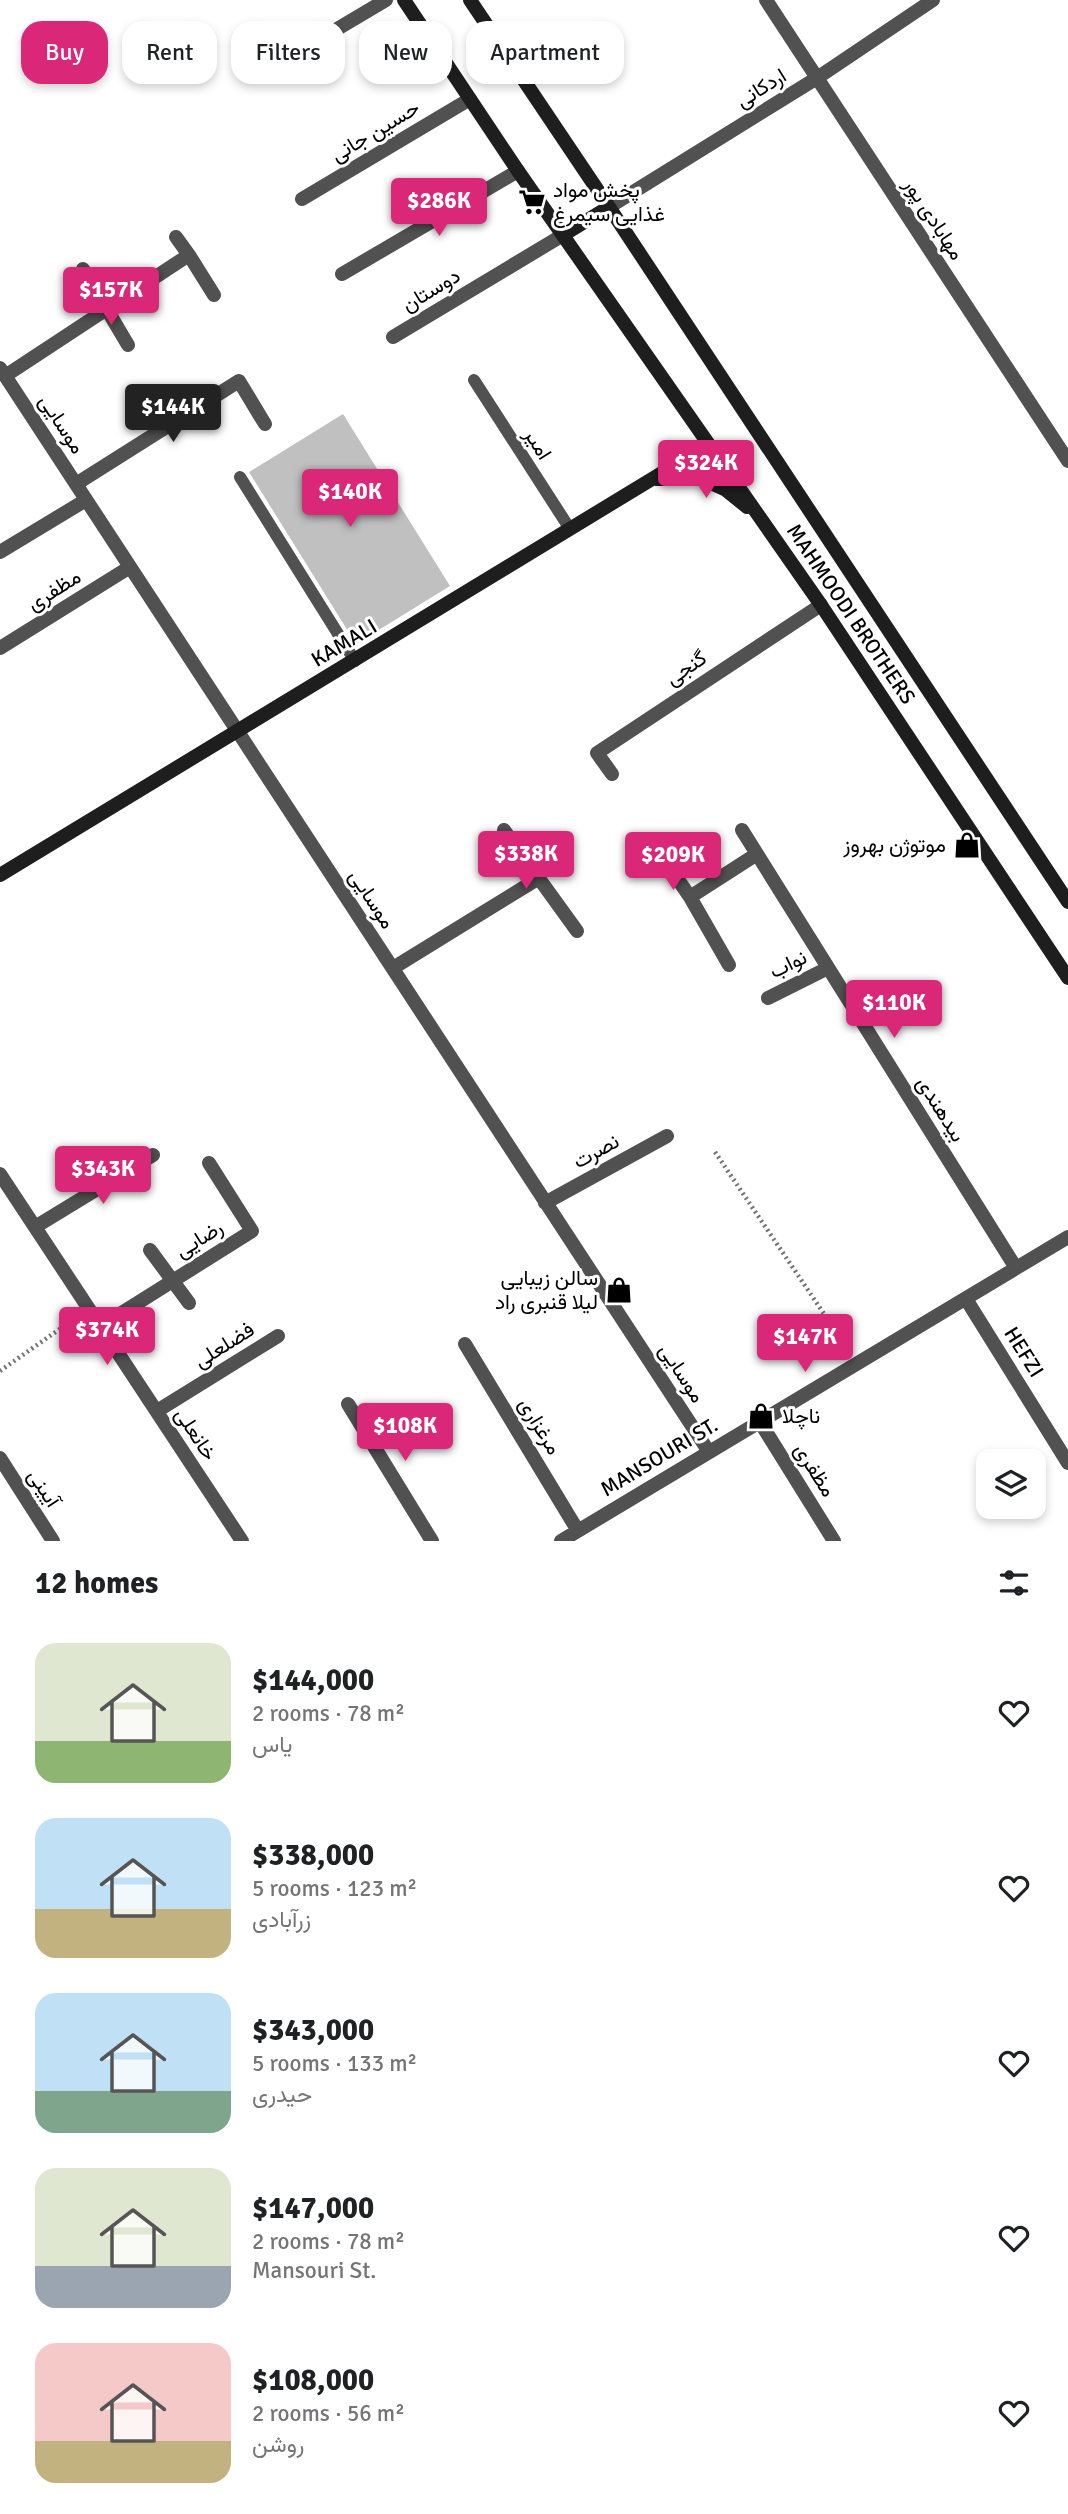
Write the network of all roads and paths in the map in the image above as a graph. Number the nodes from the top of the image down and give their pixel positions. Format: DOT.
graph roads {
  1 [pos="386,0"];
  2 [pos="404,0"];
  3 [pos="470,0"];
  4 [pos="766,0"];
  5 [pos="933,0"];
  6 [pos="345,24"];
  7 [pos="817,78"];
  8 [pos="470,99"];
  9 [pos="518,171"];
  10 [pos="302,198"];
  11 [pos="609,206"];
  12 [pos="563,235"];
  13 [pos="176,237"];
  14 [pos="189,255"];
  15 [pos="83,269"];
  16 [pos="342,275"];
  17 [pos="214,295"];
  18 [pos="107,309"];
  19 [pos="393,337"];
  20 [pos="128,345"];
  21 [pos="3,372"];
  22 [pos="474,380"];
  23 [pos="14,389"];
  24 [pos="0,398"];
  25 [pos="265,424"];
  26 [pos="708,445"];
  27 [pos="1068,461"];
  28 [pos="240,477"];
  29 [pos="654,478"];
  30 [pos="76,484"];
  31 [pos="86,500"];
  32 [pos="759,517"];
  33 [pos="570,529"];
  34 [pos="0,552"];
  35 [pos="130,567"];
  36 [pos="821,604"];
  37 [pos="0,648"];
  38 [pos="355,660"];
  39 [pos="237,732"];
  40 [pos="612,774"];
  41 [pos="504,830"];
  42 [pos="742,830"];
  43 [pos="757,855"];
  44 [pos="666,862"];
  45 [pos="0,875"];
  46 [pos="539,878"];
  47 [pos="690,897"];
  48 [pos="1068,902"];
  49 [pos="577,931"];
  50 [pos="729,965"];
  51 [pos="393,968"];
  52 [pos="828,968"];
  53 [pos="1068,978"];
  54 [pos="768,998"];
  55 [pos="667,1136"];
  56 [pos="715,1152"];
  57 [pos="153,1155"];
  58 [pos="209,1163"];
  59 [pos="0,1174"];
  60 [pos="545,1203"];
  61 [pos="36,1227"];
  62 [pos="1068,1237"];
  63 [pos="150,1250"];
  64 [pos="1016,1268"];
  65 [pos="172,1282"];
  66 [pos="966,1298"];
  67 [pos="189,1303"];
  68 [pos="89,1309"];
  69 [pos="101,1326"];
  70 [pos="278,1336"];
  71 [pos="465,1344"];
  72 [pos="858,1363"];
  73 [pos="0,1371"];
  74 [pos="348,1404"];
  75 [pos="156,1411"];
  76 [pos="760,1422"];
  77 [pos="709,1452"];
  78 [pos="0,1458"];
  79 [pos="1068,1463"];
  80 [pos="578,1531"];
  81 [pos="53,1541"];
  82 [pos="242,1541"];
  83 [pos="432,1541"];
  84 [pos="561,1541"];
  85 [pos="834,1541"];
  1 -- 6 [label="street"];
  2 -- 8 [label="main road, MAHMOODI BROTHERS"];
  3 -- 11 [label="main road, MAHMOODI BROTHERS"];
  4 -- 7 [label="street, مهابادی پور"];
  5 -- 7 [label="street, اردکانی"];
  7 -- 11 [label="street, اردکانی"];
  7 -- 27 [label="street, مهابادی پور"];
  8 -- 9 [label="main road, MAHMOODI BROTHERS"];
  8 -- 10 [label="street, حسین جانی"];
  9 -- 12 [label="main road, MAHMOODI BROTHERS"];
  9 -- 16 [label="street"];
  11 -- 12 [label="main road"];
  11 -- 48 [label="main road, MAHMOODI BROTHERS"];
  12 -- 19 [label="street, دوستان"];
  12 -- 26 [label="main road, MAHMOODI BROTHERS"];
  13 -- 14 [label="street"];
  14 -- 17 [label="street"];
  14 -- 18 [label="street"];
  15 -- 18 [label="street"];
  18 -- 20 [label="street"];
  18 -- 21 [label="street"];
  21 -- 23 [label="street, موسایی"];
  22 -- 33 [label="lane, امیر"];
  23 -- 24 [label="street"];
  23 -- 30 [label="street, موسایی"];
  25 -- 30 [label="street"];
  26 -- 29 [label="main road, KAMALI"];
  26 -- 32 [label="main road, MAHMOODI BROTHERS"];
  28 -- 38 [label="lane"];
  29 -- 32 [label="main road"];
  29 -- 33 [label="main road, KAMALI"];
  30 -- 31 [label="street, موسایی"];
  31 -- 34 [label="street"];
  31 -- 35 [label="street, موسایی"];
  32 -- 36 [label="main road, MAHMOODI BROTHERS"];
  33 -- 38 [label="main road, KAMALI"];
  35 -- 37 [label="street, مظفری"];
  35 -- 39 [label="street, موسایی"];
  36 -- 40 [label="street, گنجی"];
  36 -- 53 [label="main road, MAHMOODI BROTHERS"];
  38 -- 39 [label="main road, KAMALI"];
  39 -- 45 [label="main road, KAMALI"];
  39 -- 51 [label="street, موسایی"];
  41 -- 46 [label="street"];
  42 -- 43 [label="street, بیدهندی"];
  43 -- 47 [label="street"];
  43 -- 52 [label="street, بیدهندی"];
  44 -- 47 [label="street"];
  46 -- 49 [label="street"];
  46 -- 51 [label="street"];
  47 -- 50 [label="street"];
  51 -- 60 [label="street, موسایی"];
  52 -- 54 [label="street, نواب"];
  52 -- 64 [label="street, بیدهندی"];
  55 -- 60 [label="street, نصرت"];
  56 -- 72 [label="path"];
  57 -- 61 [label="street"];
  58 -- 65 [label="street, رضایی"];
  59 -- 61 [label="street, خانعلی"];
  60 -- 77 [label="street, موسایی"];
  61 -- 68 [label="street, خانعلی"];
  62 -- 64 [label="street, MANSOURI ST."];
  63 -- 65 [label="street"];
  64 -- 66 [label="street, MANSOURI ST."];
  65 -- 67 [label="street"];
  65 -- 69 [label="street, رضایی"];
  66 -- 72 [label="street, MANSOURI ST."];
  66 -- 79 [label="street, HEFZI"];
  68 -- 69 [label="street, خانعلی"];
  68 -- 73 [label="path"];
  69 -- 75 [label="street, خانعلی"];
  70 -- 75 [label="street, فضلعلی"];
  71 -- 80 [label="street, مرغزاری"];
  72 -- 76 [label="street, MANSOURI ST."];
  74 -- 83 [label="street"];
  75 -- 82 [label="street, خانعلی"];
  76 -- 77 [label="street, MANSOURI ST."];
  76 -- 85 [label="street, مظفری"];
  77 -- 80 [label="street, MANSOURI ST."];
  78 -- 81 [label="street, آیینی"];
  80 -- 84 [label="street, MANSOURI ST."];
}
